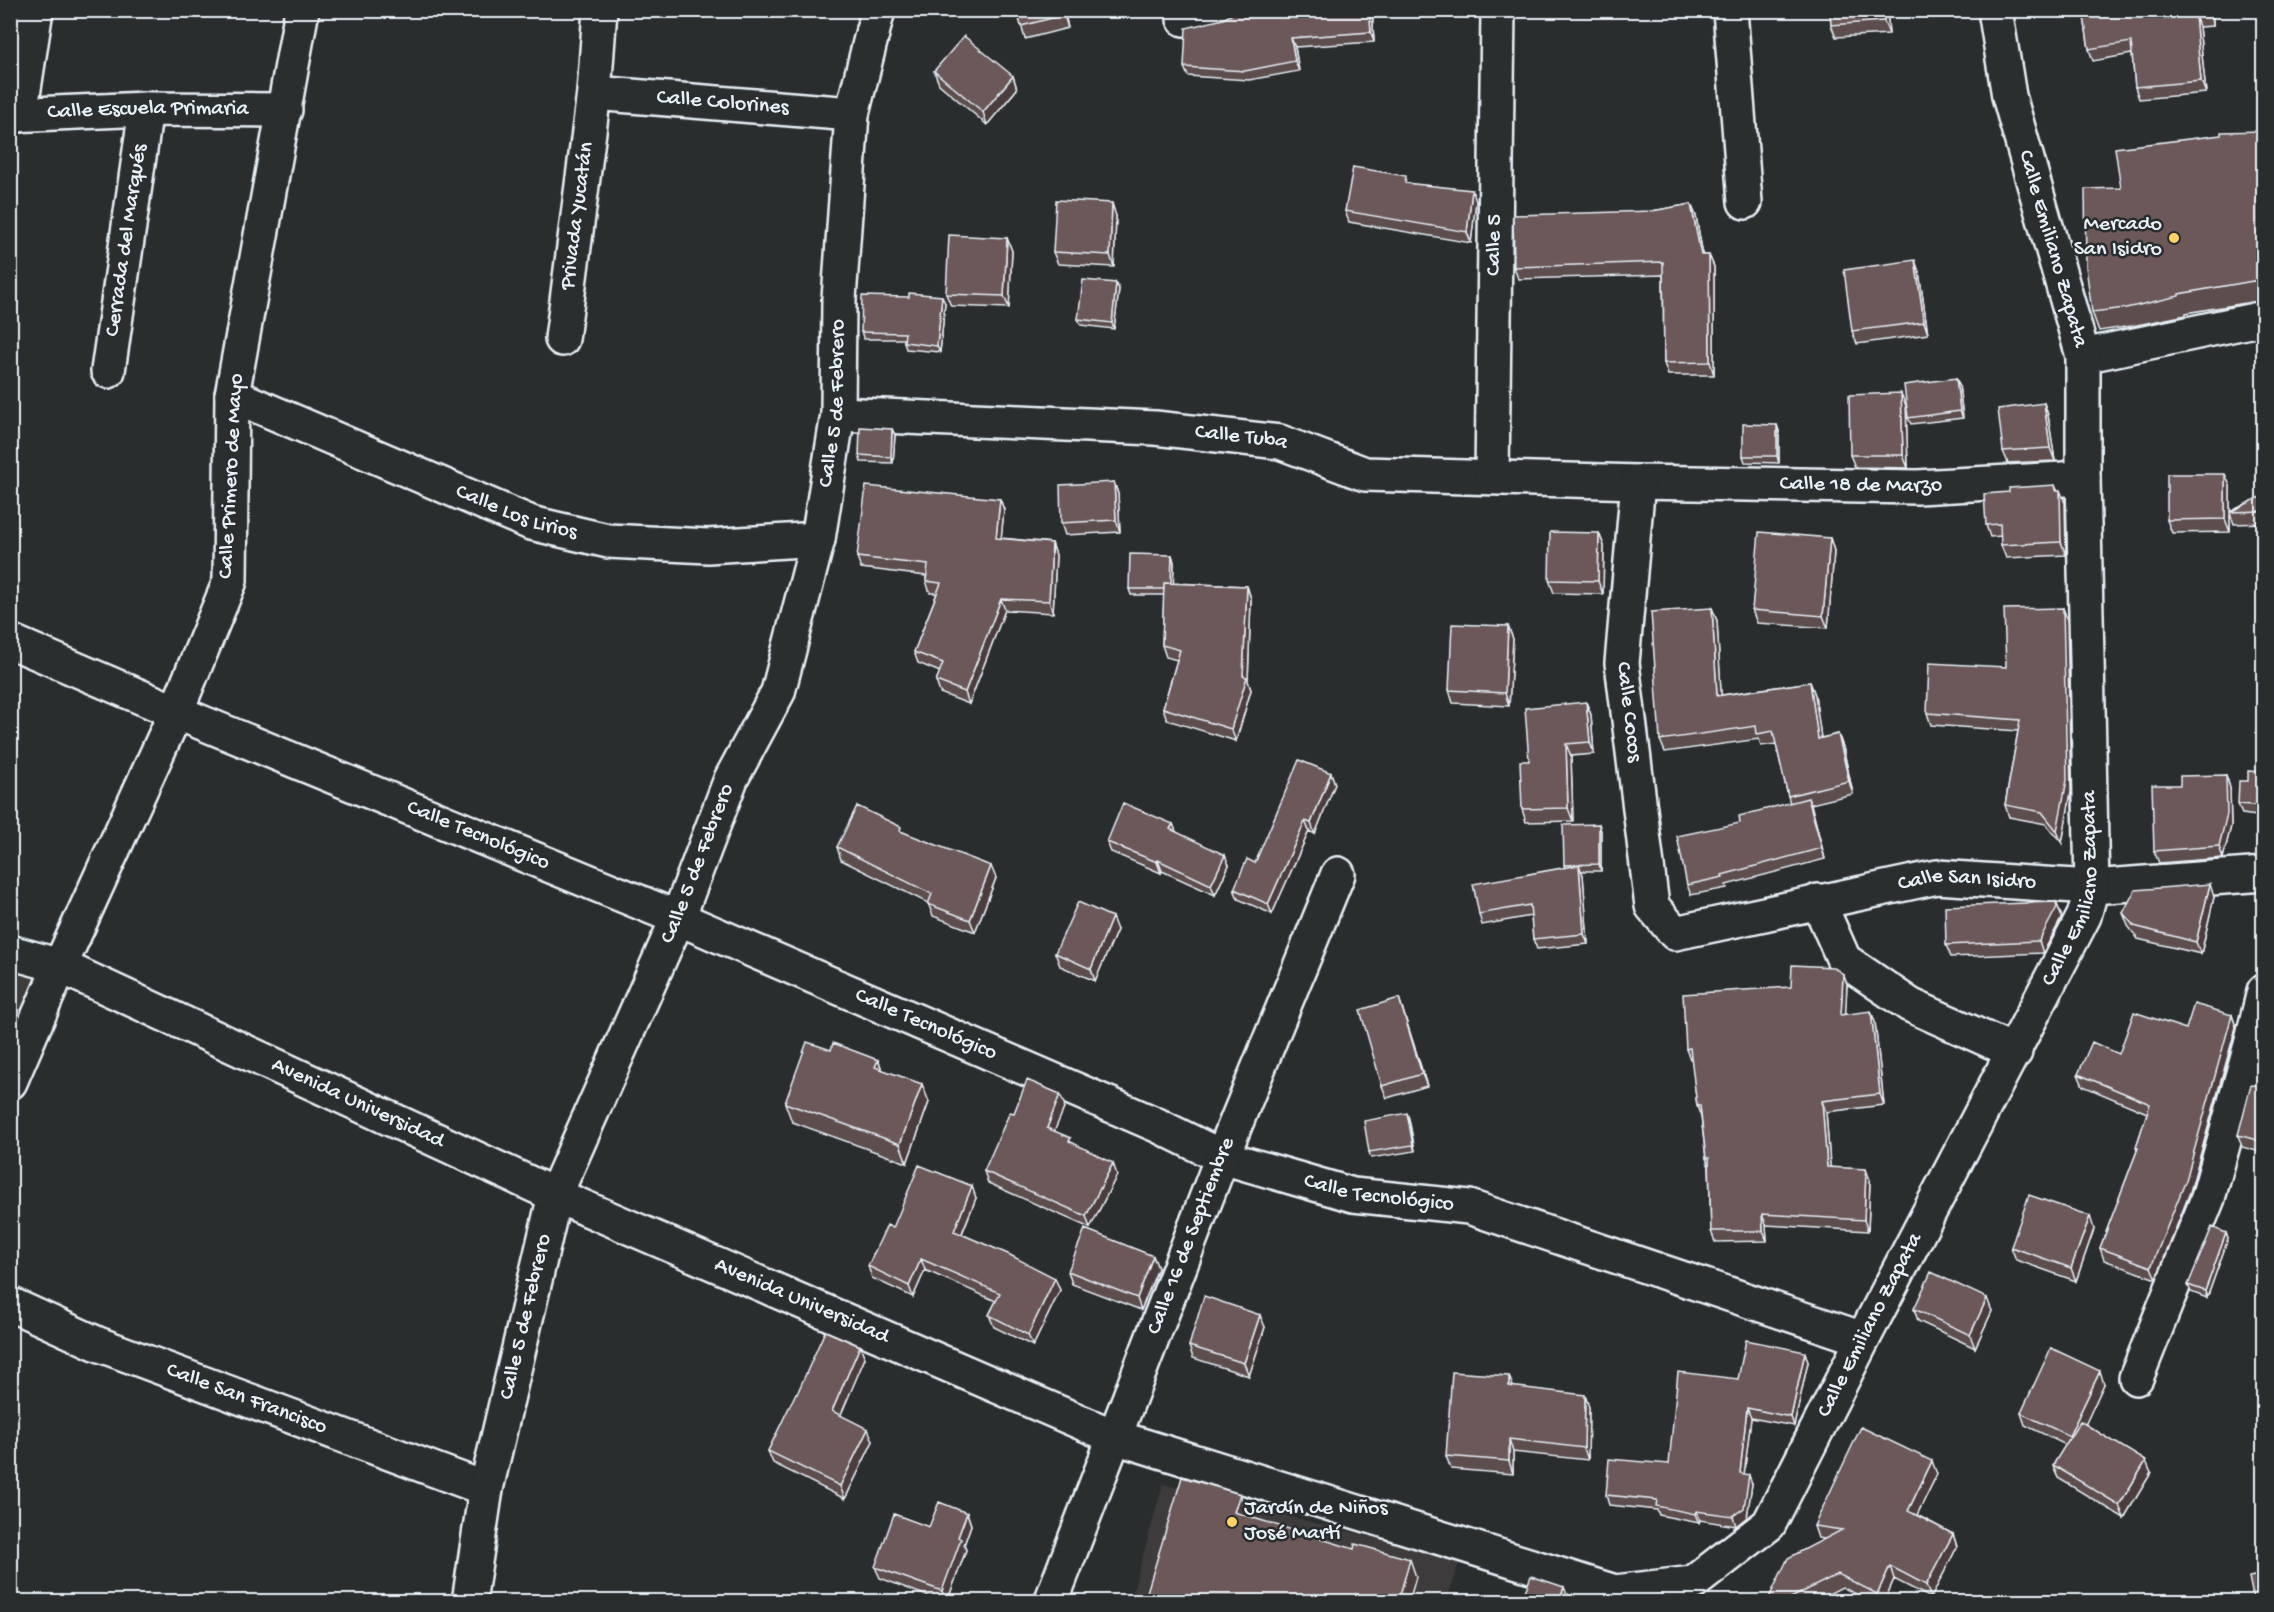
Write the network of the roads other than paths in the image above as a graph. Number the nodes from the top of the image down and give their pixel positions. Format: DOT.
graph roads {
  1 [pos="36,10"];
  2 [pos="302,10"];
  3 [pos="600,10"];
  4 [pos="878,10"];
  5 [pos="1222,10"];
  6 [pos="1498,10"];
  7 [pos="1730,10"];
  8 [pos="1995,10"];
  9 [pos="1184,19"];
  10 [pos="594,93"];
  11 [pos="146,110"];
  12 [pos="285,110"];
  13 [pos="852,114"];
  14 [pos="15,115"];
  15 [pos="1745,202"];
  16 [pos="2264,318"];
  17 [pos="562,339"];
  18 [pos="2083,356"];
  19 [pos="108,371"];
  20 [pos="232,395"];
  21 [pos="838,414"];
  22 [pos="1492,477"];
  23 [pos="2083,478"];
  24 [pos="1638,482"];
  25 [pos="818,539"];
  26 [pos="10,641"];
  27 [pos="177,712"];
  28 [pos="1338,874"];
  29 [pos="2264,874"];
  30 [pos="2092,887"];
  31 [pos="1818,902"];
  32 [pos="678,918"];
  33 [pos="1675,933"];
  34 [pos="10,952"];
  35 [pos="60,966"];
  36 [pos="2264,991"];
  37 [pos="2014,1052"];
  38 [pos="10,1083"];
  39 [pos="1222,1157"];
  40 [pos="555,1195"];
  41 [pos="10,1304"];
  42 [pos="1863,1339"];
  43 [pos="2136,1378"];
  44 [pos="1114,1437"];
  45 [pos="486,1489"];
  46 [pos="1614,1597"];
  47 [pos="469,1602"];
  48 [pos="1051,1602"];
  1 -- 14 [label="street"];
  2 -- 12 [label="street, Calle Primero de Mayo"];
  3 -- 10 [label="street, Privada Yucatán"];
  4 -- 13 [label="street, Calle 5 de Febrero"];
  5 -- 9 [label="street"];
  6 -- 22 [label="street, Calle 5"];
  7 -- 15 [label="street"];
  8 -- 18 [label="street, Calle Emiliano Zapata"];
  10 -- 13 [label="street, Calle Colorines"];
  10 -- 17 [label="street, Privada Yucatán"];
  11 -- 12 [label="street, Calle Escuela Primaria"];
  11 -- 14 [label="street, Calle Escuela Primaria"];
  11 -- 19 [label="street, Cerrada del Marqués"];
  12 -- 20 [label="street, Calle Primero de Mayo"];
  13 -- 21 [label="street, Calle 5 de Febrero"];
  16 -- 18 [label="street"];
  18 -- 23 [label="street, Calle Emiliano Zapata"];
  20 -- 25 [label="street, Calle Los Lirios"];
  20 -- 27 [label="street, Calle Primero de Mayo"];
  21 -- 22 [label="street, Calle Tuba"];
  21 -- 25 [label="street, Calle 5 de Febrero"];
  22 -- 24 [label="street, Calle Tuba"];
  23 -- 24 [label="street, Calle 18 de Marzo"];
  23 -- 30 [label="street, Calle Emiliano Zapata"];
  24 -- 33 [label="street, Calle Cocos"];
  25 -- 32 [label="street, Calle 5 de Febrero"];
  26 -- 27 [label="street, Calle Tecnológico"];
  27 -- 32 [label="street, Calle Tecnológico"];
  27 -- 35 [label="street, Calle Primero de Mayo"];
  28 -- 39 [label="street, Calle 16 de Septiembre"];
  29 -- 30 [label="street, Calle San Isidro"];
  30 -- 31 [label="street, Calle San Isidro"];
  30 -- 37 [label="street, Calle Emiliano Zapata"];
  31 -- 33 [label="street, Calle San Isidro"];
  31 -- 37 [label="street"];
  32 -- 39 [label="street, Calle Tecnológico"];
  32 -- 40 [label="street, Calle 5 de Febrero"];
  34 -- 35 [label="street, Avenida Universidad"];
  35 -- 38 [label="street, Calle Primero de Mayo"];
  35 -- 40 [label="street, Avenida Universidad"];
  36 -- 43 [label="street"];
  37 -- 42 [label="street, Calle Emiliano Zapata"];
  39 -- 42 [label="street, Calle Tecnológico"];
  39 -- 44 [label="street, Calle 16 de Septiembre"];
  40 -- 44 [label="street, Avenida Universidad"];
  40 -- 45 [label="street, Calle 5 de Febrero"];
  41 -- 45 [label="street, Calle San Francisco"];
  42 -- 46 [label="street, Calle Emiliano Zapata"];
  44 -- 46 [label="street, Avenida Universidad"];
  44 -- 48 [label="street, Calle 16 de Septiembre"];
  45 -- 47 [label="street, Calle 5 de Febrero"];
}
